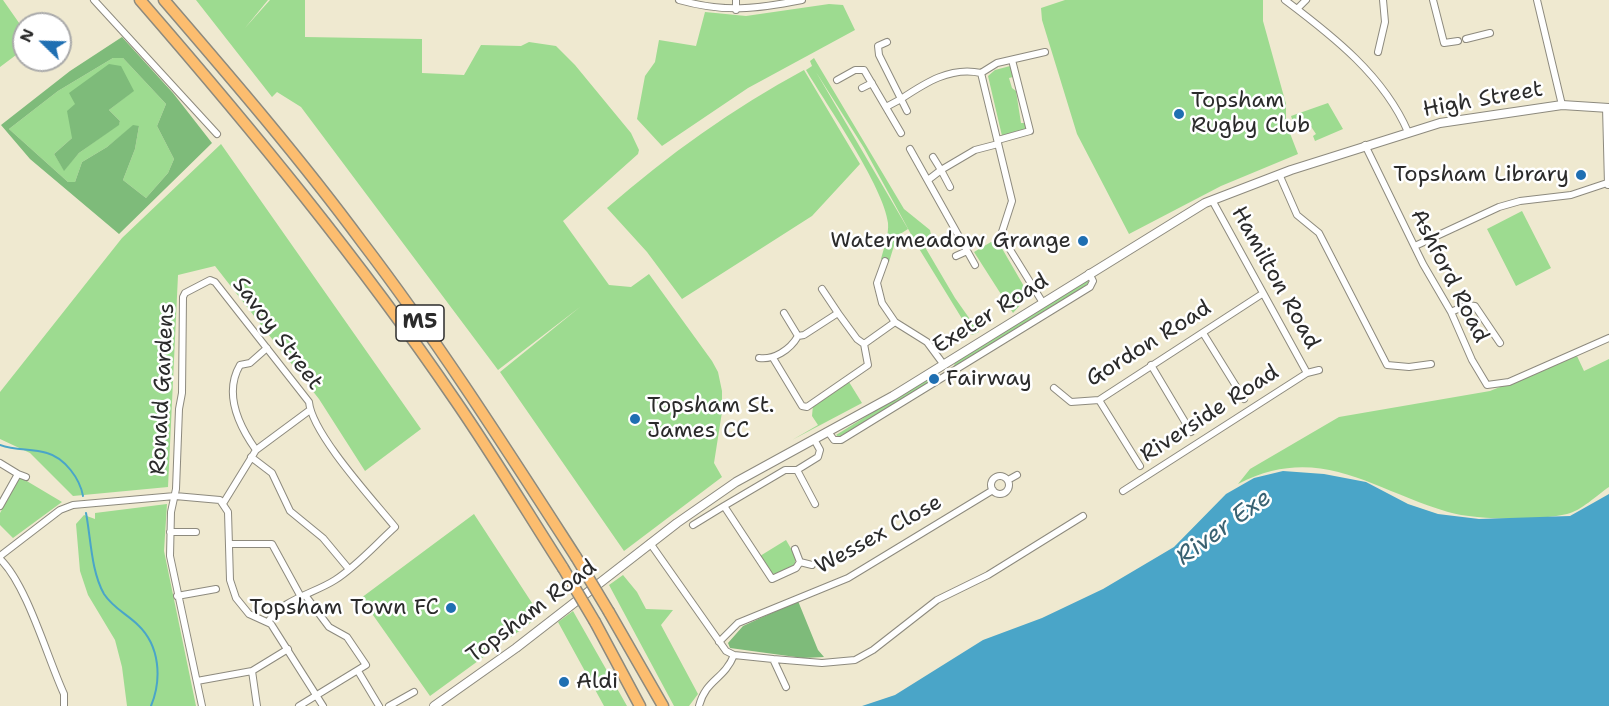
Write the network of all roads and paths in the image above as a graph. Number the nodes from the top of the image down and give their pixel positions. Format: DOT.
graph roads {
  1 [pos="94,0"];
  2 [pos="140,0"];
  3 [pos="164,0"];
  4 [pos="679,0"];
  5 [pos="736,0"];
  6 [pos="802,0"];
  7 [pos="1285,0"];
  8 [pos="1306,0"];
  9 [pos="1383,0"];
  10 [pos="1433,0"];
  11 [pos="1537,0"];
  12 [pos="1297,9"];
  13 [pos="736,10"];
  14 [pos="1490,33"];
  15 [pos="1466,39"];
  16 [pos="1458,41"];
  17 [pos="887,42"];
  18 [pos="1045,52"];
  19 [pos="1378,52"];
  20 [pos="1012,60"];
  21 [pos="981,73"];
  22 [pos="837,80"];
  23 [pos="872,82"];
  24 [pos="862,88"];
  25 [pos="901,99"];
  26 [pos="1562,105"];
  27 [pos="886,107"];
  28 [pos="1608,108"];
  29 [pos="908,111"];
  30 [pos="1408,132"];
  31 [pos="900,133"];
  32 [pos="217,134"];
  33 [pos="998,142"];
  34 [pos="1365,146"];
  35 [pos="910,149"];
  36 [pos="933,157"];
  37 [pos="941,170"];
  38 [pos="1279,174"];
  39 [pos="928,180"];
  40 [pos="1608,185"];
  41 [pos="950,187"];
  42 [pos="1212,200"];
  43 [pos="1415,246"];
  44 [pos="967,251"];
  45 [pos="956,256"];
  46 [pos="885,261"];
  47 [pos="975,265"];
  48 [pos="1089,273"];
  49 [pos="195,288"];
  50 [pos="822,289"];
  51 [pos="1262,294"];
  52 [pos="1043,303"];
  53 [pos="1450,312"];
  54 [pos="784,313"];
  55 [pos="837,313"];
  56 [pos="896,322"];
  57 [pos="1203,333"];
  58 [pos="798,336"];
  59 [pos="1609,338"];
  60 [pos="1500,343"];
  61 [pos="864,344"];
  62 [pos="267,348"];
  63 [pos="759,358"];
  64 [pos="773,358"];
  65 [pos="1431,364"];
  66 [pos="944,365"];
  67 [pos="1151,365"];
  68 [pos="1319,370"];
  69 [pos="1308,373"];
  70 [pos="1054,388"];
  71 [pos="1244,399"];
  72 [pos="1100,400"];
  73 [pos="310,410"];
  74 [pos="1191,432"];
  75 [pos="829,433"];
  76 [pos="815,441"];
  77 [pos="256,450"];
  78 [pos="251,457"];
  79 [pos="0,463"];
  80 [pos="1140,466"];
  81 [pos="797,470"];
  82 [pos="18,474"];
  83 [pos="1017,475"];
  84 [pos="26,477"];
  85 [pos="1008,480"];
  86 [pos="993,490"];
  87 [pos="1123,491"];
  88 [pos="175,496"];
  89 [pos="224,502"];
  90 [pos="815,504"];
  91 [pos="0,506"];
  92 [pos="724,506"];
  93 [pos="1083,516"];
  94 [pos="693,525"];
  95 [pos="171,532"];
  96 [pos="196,532"];
  97 [pos="650,543"];
  98 [pos="229,544"];
  99 [pos="795,549"];
  100 [pos="0,557"];
  101 [pos="800,562"];
  102 [pos="812,565"];
  103 [pos="348,568"];
  104 [pos="216,589"];
  105 [pos="177,596"];
  106 [pos="303,596"];
  107 [pos="268,622"];
  108 [pos="719,642"];
  109 [pos="288,649"];
  110 [pos="734,655"];
  111 [pos="773,659"];
  112 [pos="252,671"];
  113 [pos="358,671"];
  114 [pos="197,681"];
  115 [pos="786,687"];
  116 [pos="414,692"];
  117 [pos="317,695"];
  118 [pos="661,702"];
  119 [pos="64,706"];
  120 [pos="202,706"];
  121 [pos="256,706"];
  122 [pos="299,706"];
  123 [pos="323,706"];
  124 [pos="379,706"];
  125 [pos="389,706"];
  126 [pos="434,706"];
  127 [pos="639,706"];
  128 [pos="699,706"];
  1 -- 32 [label="street"];
  2 -- 127 [label="highway, M5, bridge"];
  3 -- 118 [label="highway, M5, bridge"];
  4 -- 13 [label="street"];
  5 -- 13 [label="street"];
  6 -- 13 [label="street"];
  7 -- 12 [label="street"];
  8 -- 12 [label="street"];
  9 -- 19 [label="street"];
  10 -- 16 [label="street"];
  11 -- 26 [label="street"];
  12 -- 30 [label="street"];
  14 -- 15 [label="street"];
  17 -- 25 [label="street"];
  18 -- 20 [label="street"];
  20 -- 21 [label="street"];
  20 -- 33 [label="street"];
  21 -- 25 [label="street"];
  21 -- 33 [label="street"];
  22 -- 23 [label="street"];
  23 -- 24 [label="street"];
  23 -- 27 [label="street"];
  25 -- 27 [label="street"];
  25 -- 29 [label="street"];
  26 -- 28 [label="street, High Street"];
  26 -- 30 [label="street, High Street"];
  27 -- 31 [label="street"];
  28 -- 40 [label="street"];
  30 -- 34 [label="street, High Street"];
  33 -- 37 [label="street"];
  33 -- 52 [label="street"];
  34 -- 38 [label="street, Exeter Road"];
  34 -- 43 [label="street, Ashford Road"];
  35 -- 39 [label="street"];
  36 -- 37 [label="street"];
  37 -- 39 [label="street"];
  37 -- 41 [label="street"];
  38 -- 42 [label="street, Exeter Road"];
  38 -- 65 [label="street"];
  39 -- 44 [label="street"];
  40 -- 43 [label="street"];
  42 -- 48 [label="street, Exeter Road"];
  42 -- 51 [label="street, Hamilton Road"];
  43 -- 53 [label="street, Ashford Road"];
  44 -- 45 [label="street"];
  44 -- 47 [label="street"];
  46 -- 56 [label="street"];
  48 -- 52 [label="street, Exeter Road"];
  48 -- 75 [label="street"];
  49 -- 62 [label="street, Savoy Street"];
  49 -- 88 [label="street, Ronald Gardens"];
  50 -- 55 [label="street"];
  51 -- 57 [label="street, Gordon Road"];
  51 -- 69 [label="street, Hamilton Road"];
  52 -- 66 [label="street, Exeter Road"];
  53 -- 59 [label="street, Ashford Road"];
  53 -- 60 [label="street"];
  54 -- 58 [label="street"];
  55 -- 58 [label="street"];
  55 -- 61 [label="street"];
  56 -- 61 [label="street"];
  56 -- 66 [label="street"];
  57 -- 67 [label="street, Gordon Road"];
  57 -- 71 [label="street"];
  58 -- 64 [label="street"];
  61 -- 64 [label="street"];
  62 -- 73 [label="street, Savoy Street"];
  62 -- 77 [label="street"];
  63 -- 64 [label="street"];
  66 -- 75 [label="street, Exeter Road"];
  67 -- 72 [label="street, Gordon Road"];
  67 -- 74 [label="street"];
  68 -- 69 [label="street, Riverside Road"];
  69 -- 87 [label="street, Riverside Road"];
  70 -- 72 [label="street, Gordon Road"];
  72 -- 80 [label="street"];
  73 -- 77 [label="street, Savoy Street"];
  73 -- 103 [label="street"];
  75 -- 76 [label="street, Exeter Road"];
  76 -- 81 [label="street"];
  76 -- 97 [label="street, Exeter Road"];
  77 -- 78 [label="street, Savoy Street"];
  78 -- 89 [label="street, Savoy Street"];
  78 -- 103 [label="street"];
  79 -- 82 [label="street"];
  81 -- 90 [label="street"];
  81 -- 92 [label="street"];
  82 -- 84 [label="street"];
  82 -- 91 [label="street"];
  83 -- 85 [label="street, Wessex Close"];
  85 -- 86 [label="street, Wessex Close"];
  85 -- 86 [label="street, Wessex Close"];
  86 -- 108 [label="street, Wessex Close"];
  88 -- 89 [label="street"];
  88 -- 95 [label="street"];
  88 -- 100 [label="street"];
  89 -- 98 [label="street"];
  92 -- 94 [label="street"];
  92 -- 101 [label="street"];
  93 -- 111 [label="street"];
  95 -- 96 [label="street"];
  95 -- 105 [label="street"];
  97 -- 108 [label="street"];
  97 -- 126 [label="street, Topsham Road"];
  98 -- 106 [label="street"];
  98 -- 107 [label="street"];
  99 -- 101 [label="street"];
  100 -- 119 [label="street"];
  101 -- 102 [label="street"];
  103 -- 106 [label="street"];
  104 -- 105 [label="street"];
  105 -- 114 [label="street"];
  106 -- 107 [label="street"];
  106 -- 113 [label="street"];
  107 -- 109 [label="street"];
  108 -- 110 [label="street"];
  109 -- 112 [label="street"];
  109 -- 117 [label="street"];
  110 -- 111 [label="street"];
  110 -- 128 [label="street"];
  111 -- 115 [label="street"];
  112 -- 114 [label="street"];
  112 -- 121 [label="street"];
  113 -- 117 [label="street"];
  113 -- 124 [label="street"];
  114 -- 120 [label="street"];
  116 -- 125 [label="street"];
  117 -- 122 [label="street"];
  117 -- 123 [label="street"];
}
